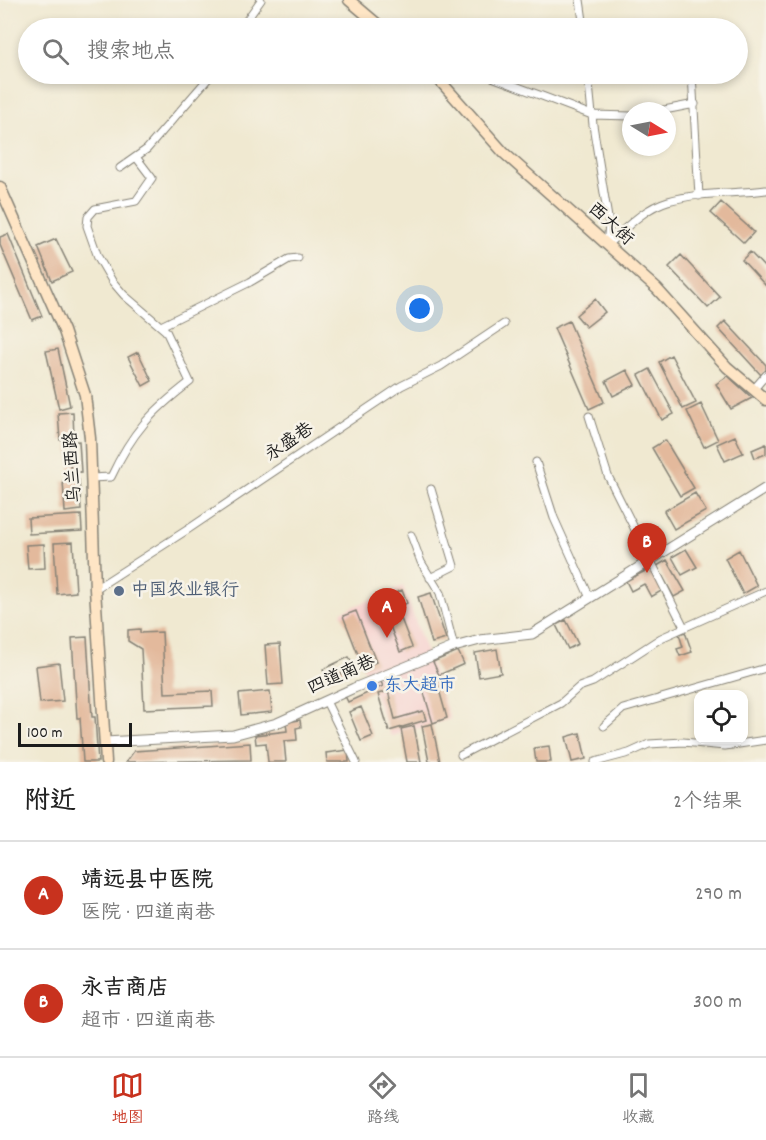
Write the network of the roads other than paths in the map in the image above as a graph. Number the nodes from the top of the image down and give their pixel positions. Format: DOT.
graph roads {
  1 [pos="261,0"];
  2 [pos="348,0"];
  3 [pos="580,0"];
  4 [pos="248,18"];
  5 [pos="370,18"];
  6 [pos="583,18"];
  7 [pos="203,84"];
  8 [pos="443,84"];
  9 [pos="510,84"];
  10 [pos="589,84"];
  11 [pos="693,84"];
  12 [pos="695,104"];
  13 [pos="676,108"];
  14 [pos="592,115"];
  15 [pos="622,116"];
  16 [pos="136,157"];
  17 [pos="120,168"];
  18 [pos="0,187"];
  19 [pos="766,190"];
  20 [pos="699,196"];
  21 [pos="607,245"];
  22 [pos="298,258"];
  23 [pos="504,324"];
  24 [pos="161,326"];
  25 [pos="766,375"];
  26 [pos="753,390"];
  27 [pos="766,400"];
  28 [pos="589,416"];
  29 [pos="536,462"];
  30 [pos="91,478"];
  31 [pos="766,488"];
  32 [pos="430,489"];
  33 [pos="411,535"];
  34 [pos="651,561"];
  35 [pos="430,578"];
  36 [pos="95,589"];
  37 [pos="766,591"];
  38 [pos="590,598"];
  39 [pos="684,627"];
  40 [pos="454,647"];
  41 [pos="766,668"];
  42 [pos="326,701"];
  43 [pos="604,726"];
  44 [pos="766,740"];
  45 [pos="105,742"];
  46 [pos="461,755"];
  47 [pos="106,762"];
  48 [pos="356,762"];
  49 [pos="595,762"];
  1 -- 4 [label="street"];
  2 -- 5 [label="main road"];
  3 -- 6 [label="street"];
  7 -- 16 [label="street"];
  8 -- 21 [label="main road, 西大街"];
  9 -- 14 [label="street"];
  10 -- 14 [label="street"];
  11 -- 12 [label="street"];
  12 -- 13 [label="street"];
  12 -- 20 [label="street"];
  14 -- 15 [label="street"];
  14 -- 21 [label="street"];
  16 -- 17 [label="street"];
  16 -- 24 [label="street"];
  18 -- 30 [label="main road, 乌兰西路"];
  19 -- 20 [label="street"];
  20 -- 21 [label="street"];
  21 -- 26 [label="main road, 西大街"];
  22 -- 24 [label="street"];
  23 -- 36 [label="street, 永盛巷"];
  24 -- 30 [label="street"];
  25 -- 26 [label="street"];
  26 -- 27 [label="main road, 西大街"];
  28 -- 34 [label="street"];
  29 -- 38 [label="street"];
  30 -- 36 [label="main road, 乌兰西路"];
  31 -- 34 [label="street, 四道南巷"];
  32 -- 35 [label="street"];
  33 -- 35 [label="street"];
  34 -- 38 [label="street, 四道南巷"];
  34 -- 39 [label="street"];
  35 -- 40 [label="street"];
  36 -- 45 [label="main road, 乌兰西路"];
  37 -- 39 [label="street"];
  38 -- 40 [label="street, 四道南巷"];
  39 -- 46 [label="street"];
  40 -- 42 [label="street, 四道南巷"];
  41 -- 43 [label="street"];
  42 -- 45 [label="street, 四道南巷"];
  42 -- 48 [label="street"];
  44 -- 49 [label="street"];
  45 -- 47 [label="main road, 乌兰西路"];
}
